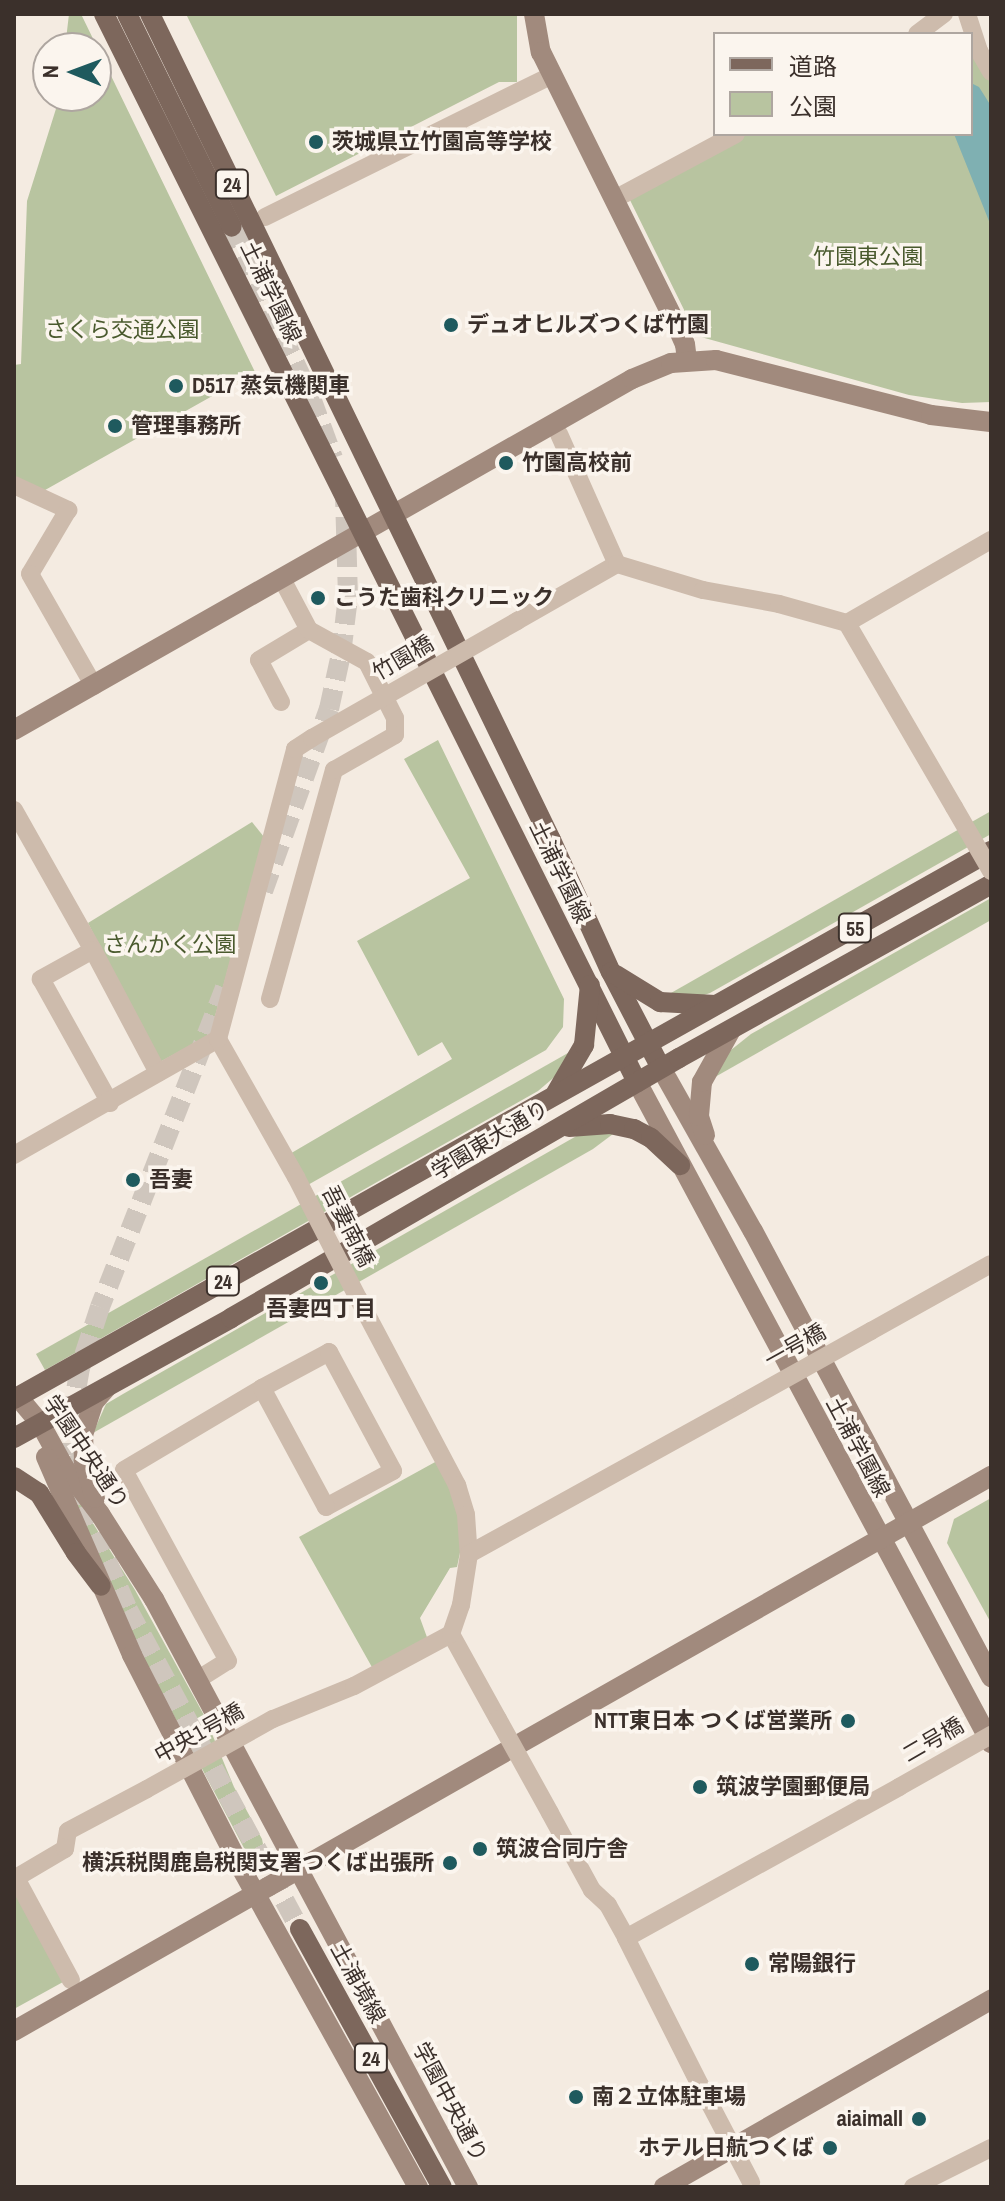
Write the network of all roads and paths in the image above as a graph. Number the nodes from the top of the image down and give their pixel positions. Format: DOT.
graph roads {
  1 [pos="104,14"];
  2 [pos="127,14"];
  3 [pos="150,14"];
  4 [pos="534,14"];
  5 [pos="944,14"];
  6 [pos="920,32"];
  7 [pos="973,32"];
  8 [pos="991,72"];
  9 [pos="552,75"];
  10 [pos="732,136"];
  11 [pos="624,194"];
  12 [pos="265,217"];
  13 [pos="232,227"];
  14 [pos="687,360"];
  15 [pos="991,424"];
  16 [pos="559,434"];
  17 [pos="14,485"];
  18 [pos="393,517"];
  19 [pos="365,532"];
  20 [pos="991,540"];
  21 [pos="617,564"];
  22 [pos="282,579"];
  23 [pos="847,623"];
  24 [pos="309,630"];
  25 [pos="94,686"];
  26 [pos="281,702"];
  27 [pos="14,730"];
  28 [pos="14,810"];
  29 [pos="991,851"];
  30 [pos="991,871"];
  31 [pos="991,884"];
  32 [pos="93,950"];
  33 [pos="611,972"];
  34 [pos="590,985"];
  35 [pos="270,999"];
  36 [pos="719,1005"];
  37 [pos="731,1030"];
  38 [pos="218,1039"];
  39 [pos="648,1045"];
  40 [pos="625,1058"];
  41 [pos="661,1068"];
  42 [pos="158,1073"];
  43 [pos="637,1082"];
  44 [pos="553,1096"];
  45 [pos="110,1103"];
  46 [pos="557,1129"];
  47 [pos="14,1155"];
  48 [pos="712,1157"];
  49 [pos="680,1165"];
  50 [pos="991,1264"];
  51 [pos="107,1387"];
  52 [pos="262,1388"];
  53 [pos="15,1395"];
  54 [pos="28,1430"];
  55 [pos="991,1476"];
  56 [pos="14,1477"];
  57 [pos="100,1514"];
  58 [pos="908,1523"];
  59 [pos="881,1539"];
  60 [pos="469,1554"];
  61 [pos="101,1586"];
  62 [pos="451,1634"];
  63 [pos="991,1677"];
  64 [pos="197,1680"];
  65 [pos="991,1735"];
  66 [pos="991,1743"];
  67 [pos="298,1870"];
  68 [pos="15,1879"];
  69 [pos="255,1895"];
  70 [pos="300,1929"];
  71 [pos="626,1938"];
  72 [pos="71,1980"];
  73 [pos="991,2000"];
  74 [pos="14,2031"];
  75 [pos="991,2148"];
  76 [pos="752,2184"];
  77 [pos="418,2187"];
  78 [pos="442,2187"];
  79 [pos="468,2187"];
  80 [pos="664,2187"];
  81 [pos="913,2187"];
  1 -- 19 [label="main road, 土浦学園線 / 24"];
  2 -- 13 [label="main road, 24"];
  3 -- 18 [label="main road, 土浦学園線 / 24"];
  4 -- 9 [label="street"];
  5 -- 6 [label="street"];
  7 -- 8 [label="street"];
  9 -- 12 [label="street"];
  9 -- 14 [label="street"];
  10 -- 11 [label="street"];
  14 -- 15 [label="street"];
  14 -- 18 [label="street"];
  16 -- 21 [label="street"];
  17 -- 25 [label="street"];
  18 -- 19 [label="street"];
  18 -- 33 [label="main road, 土浦学園線 / 24"];
  19 -- 22 [label="street"];
  19 -- 34 [label="main road, 土浦学園線 / 24"];
  20 -- 23 [label="street"];
  21 -- 23 [label="street"];
  21 -- 38 [label="street, 竹園橋, bridge"];
  22 -- 24 [label="street"];
  22 -- 25 [label="street"];
  23 -- 30 [label="street, bridge"];
  24 -- 26 [label="street"];
  24 -- 35 [label="street"];
  25 -- 27 [label="street"];
  28 -- 32 [label="street"];
  29 -- 36 [label="main road, 学園東大通り / 55"];
  31 -- 37 [label="main road, 学園東大通り / 55"];
  32 -- 42 [label="street"];
  32 -- 45 [label="street"];
  33 -- 36 [label="main road"];
  33 -- 39 [label="main road, 土浦学園線 / 24"];
  34 -- 40 [label="main road, 土浦学園線 / 24"];
  34 -- 44 [label="main road"];
  36 -- 39 [label="main road, 学園東大通り / 55"];
  37 -- 41 [label="main road, 学園東大通り / 55"];
  37 -- 48 [label="street"];
  38 -- 42 [label="street"];
  38 -- 60 [label="street, 吾妻南橋, bridge"];
  39 -- 40 [label="main road, 学園東大通り / 24"];
  39 -- 41 [label="main road, 土浦学園線 / 24"];
  40 -- 43 [label="main road, 土浦学園線 / 24"];
  40 -- 44 [label="main road, 学園東大通り / 24"];
  41 -- 43 [label="main road, 学園東大通り / 55"];
  41 -- 48 [label="street, 土浦学園線"];
  42 -- 45 [label="street"];
  43 -- 46 [label="main road, 学園東大通り / 24"];
  43 -- 49 [label="street, 土浦学園線"];
  44 -- 53 [label="main road, 学園東大通り / 24"];
  45 -- 47 [label="street"];
  46 -- 49 [label="main road"];
  46 -- 51 [label="main road, 学園東大通り / 24"];
  48 -- 58 [label="street, 土浦学園線"];
  49 -- 59 [label="street, 土浦学園線"];
  50 -- 60 [label="street, 一号橋, bridge"];
  51 -- 54 [label="main road, 学園東大通り / 24"];
  51 -- 57 [label="street"];
  52 -- 52 [label="street"];
  52 -- 64 [label="street"];
  53 -- 54 [label="street, 学園中央通り"];
  54 -- 57 [label="street, 学園中央通り"];
  54 -- 61 [label="street, 学園中央通り"];
  55 -- 58 [label="street"];
  56 -- 61 [label="main road"];
  57 -- 64 [label="street, 学園中央通り"];
  58 -- 59 [label="street"];
  58 -- 63 [label="street, 土浦学園線"];
  59 -- 66 [label="street, 土浦学園線"];
  59 -- 67 [label="street"];
  60 -- 62 [label="street, 吾妻南橋"];
  61 -- 69 [label="street, 学園中央通り"];
  62 -- 68 [label="street, 中央1号橋, bridge"];
  62 -- 71 [label="street, bridge"];
  64 -- 67 [label="street, 学園中央通り"];
  65 -- 71 [label="street, 二号橋, bridge"];
  67 -- 69 [label="street"];
  67 -- 79 [label="street, 学園中央通り"];
  68 -- 72 [label="street"];
  69 -- 74 [label="street"];
  69 -- 77 [label="street, 学園中央通り"];
  70 -- 78 [label="main road, 土浦境線 / 24"];
  71 -- 76 [label="street, bridge"];
  73 -- 80 [label="street"];
  75 -- 81 [label="street"];
}
